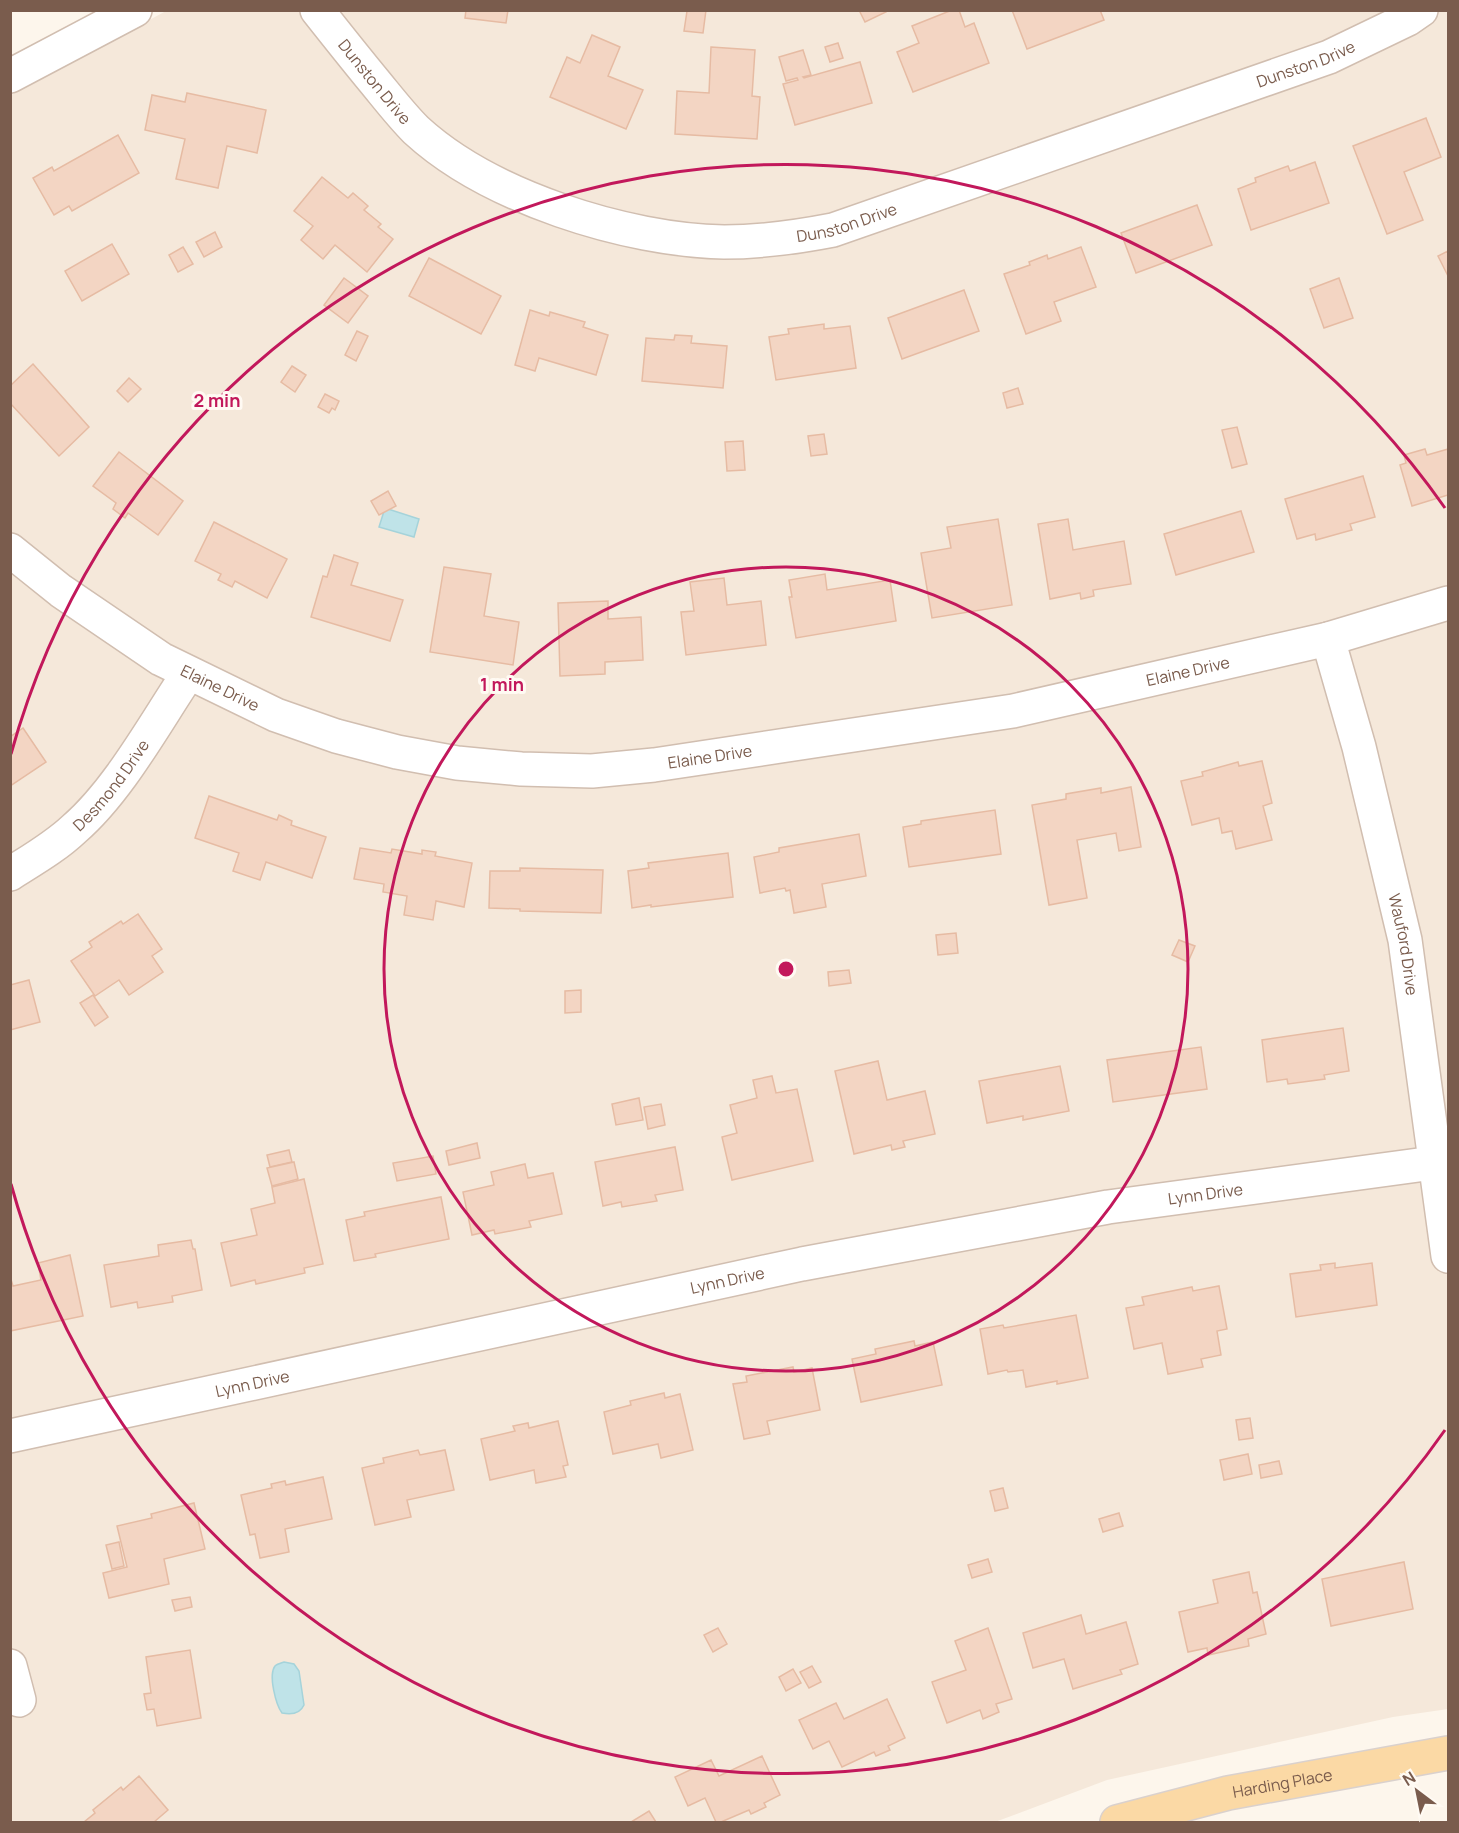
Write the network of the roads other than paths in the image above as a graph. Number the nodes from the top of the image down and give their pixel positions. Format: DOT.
graph roads {
  1 [pos="135,10"];
  2 [pos="317,10"];
  3 [pos="1421,10"];
  4 [pos="10,76"];
  5 [pos="10,550"];
  6 [pos="1449,603"];
  7 [pos="1328,639"];
  8 [pos="188,674"];
  9 [pos="10,874"];
  10 [pos="1442,1162"];
  11 [pos="1449,1256"];
  12 [pos="10,1436"];
  13 [pos="10,1666"];
  14 [pos="19,1701"];
  15 [pos="1449,1753"];
  16 [pos="1116,1822"];
  1 -- 4 [label="street"];
  2 -- 3 [label="street, Dunston Drive"];
  5 -- 8 [label="street, Elaine Drive"];
  6 -- 7 [label="street, Elaine Drive"];
  7 -- 8 [label="street, Elaine Drive"];
  7 -- 10 [label="street, Wauford Drive"];
  8 -- 9 [label="street, Desmond Drive"];
  10 -- 11 [label="street, Wauford Drive"];
  10 -- 12 [label="street, Lynn Drive"];
  13 -- 14 [label="street"];
  15 -- 16 [label="main road, Harding Place"];
}
